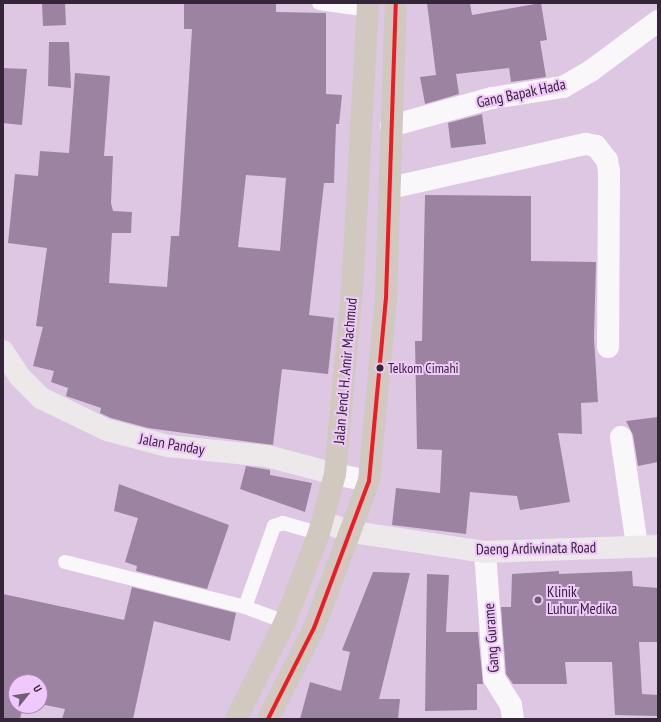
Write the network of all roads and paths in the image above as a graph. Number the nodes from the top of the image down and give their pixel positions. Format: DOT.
graph roads {
  1 [pos="319,3"];
  2 [pos="396,3"];
  3 [pos="368,7"];
  4 [pos="658,21"];
  5 [pos="391,126"];
  6 [pos="390,188"];
  7 [pos="608,347"];
  8 [pos="3,351"];
  9 [pos="621,437"];
  10 [pos="335,474"];
  11 [pos="369,481"];
  12 [pos="320,528"];
  13 [pos="353,532"];
  14 [pos="648,546"];
  15 [pos="485,552"];
  16 [pos="65,562"];
  17 [pos="245,607"];
  18 [pos="284,622"];
  19 [pos="236,719"];
  20 [pos="268,719"];
  21 [pos="513,719"];
  1 -- 3 [label="lane"];
  2 -- 5 [label="highway"];
  3 -- 10 [label="highway, Jalan Jend. H. Amir Machmud"];
  4 -- 5 [label="street, Gang Bapak Hada"];
  5 -- 6 [label="highway"];
  6 -- 7 [label="street"];
  6 -- 11 [label="highway"];
  8 -- 10 [label="street, Jalan Panday"];
  9 -- 14 [label="street"];
  10 -- 11 [label="street, Jalan Panday"];
  10 -- 12 [label="highway, Jalan Jend. H. Amir Machmud"];
  11 -- 13 [label="highway"];
  12 -- 13 [label="street, Daeng Ardiwinata Road"];
  12 -- 17 [label="lane"];
  12 -- 18 [label="highway, Jalan Jend. H. Amir Machmud"];
  13 -- 15 [label="street, Daeng Ardiwinata Road"];
  13 -- 20 [label="highway"];
  14 -- 15 [label="street, Daeng Ardiwinata Road"];
  15 -- 21 [label="street, Gang Gurame"];
  16 -- 17 [label="lane"];
  17 -- 18 [label="lane"];
  18 -- 19 [label="highway, Jalan Jend. H. Amir Machmud"];
}
